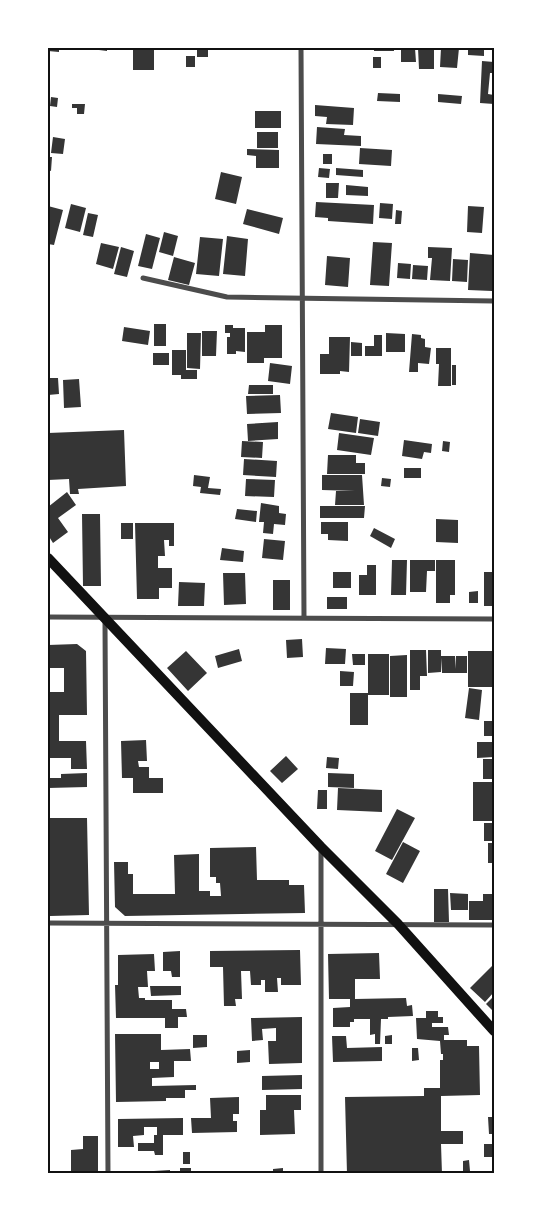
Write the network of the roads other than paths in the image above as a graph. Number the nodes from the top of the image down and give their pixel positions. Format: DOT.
graph roads {
  1 [pos="301,48"];
  2 [pos="143,278"];
  3 [pos="302,299"];
  4 [pos="494,301"];
  5 [pos="48,558"];
  6 [pos="48,617"];
  7 [pos="105,618"];
  8 [pos="304,618"];
  9 [pos="494,619"];
  10 [pos="321,847"];
  11 [pos="108,923"];
  12 [pos="48,924"];
  13 [pos="321,924"];
  14 [pos="398,924"];
  15 [pos="494,925"];
  16 [pos="494,1031"];
  17 [pos="108,1174"];
  18 [pos="320,1174"];
  1 -- 3 [label="street"];
  2 -- 3 [label="street"];
  3 -- 4 [label="street"];
  3 -- 8 [label="street"];
  5 -- 7 [label="main road"];
  6 -- 7 [label="street"];
  7 -- 8 [label="street"];
  7 -- 10 [label="main road"];
  7 -- 11 [label="street"];
  8 -- 9 [label="street"];
  10 -- 13 [label="street"];
  10 -- 14 [label="main road"];
  11 -- 12 [label="street"];
  11 -- 13 [label="street"];
  11 -- 17 [label="street"];
  13 -- 14 [label="street"];
  13 -- 18 [label="street"];
  14 -- 15 [label="street"];
  14 -- 16 [label="main road"];
}
